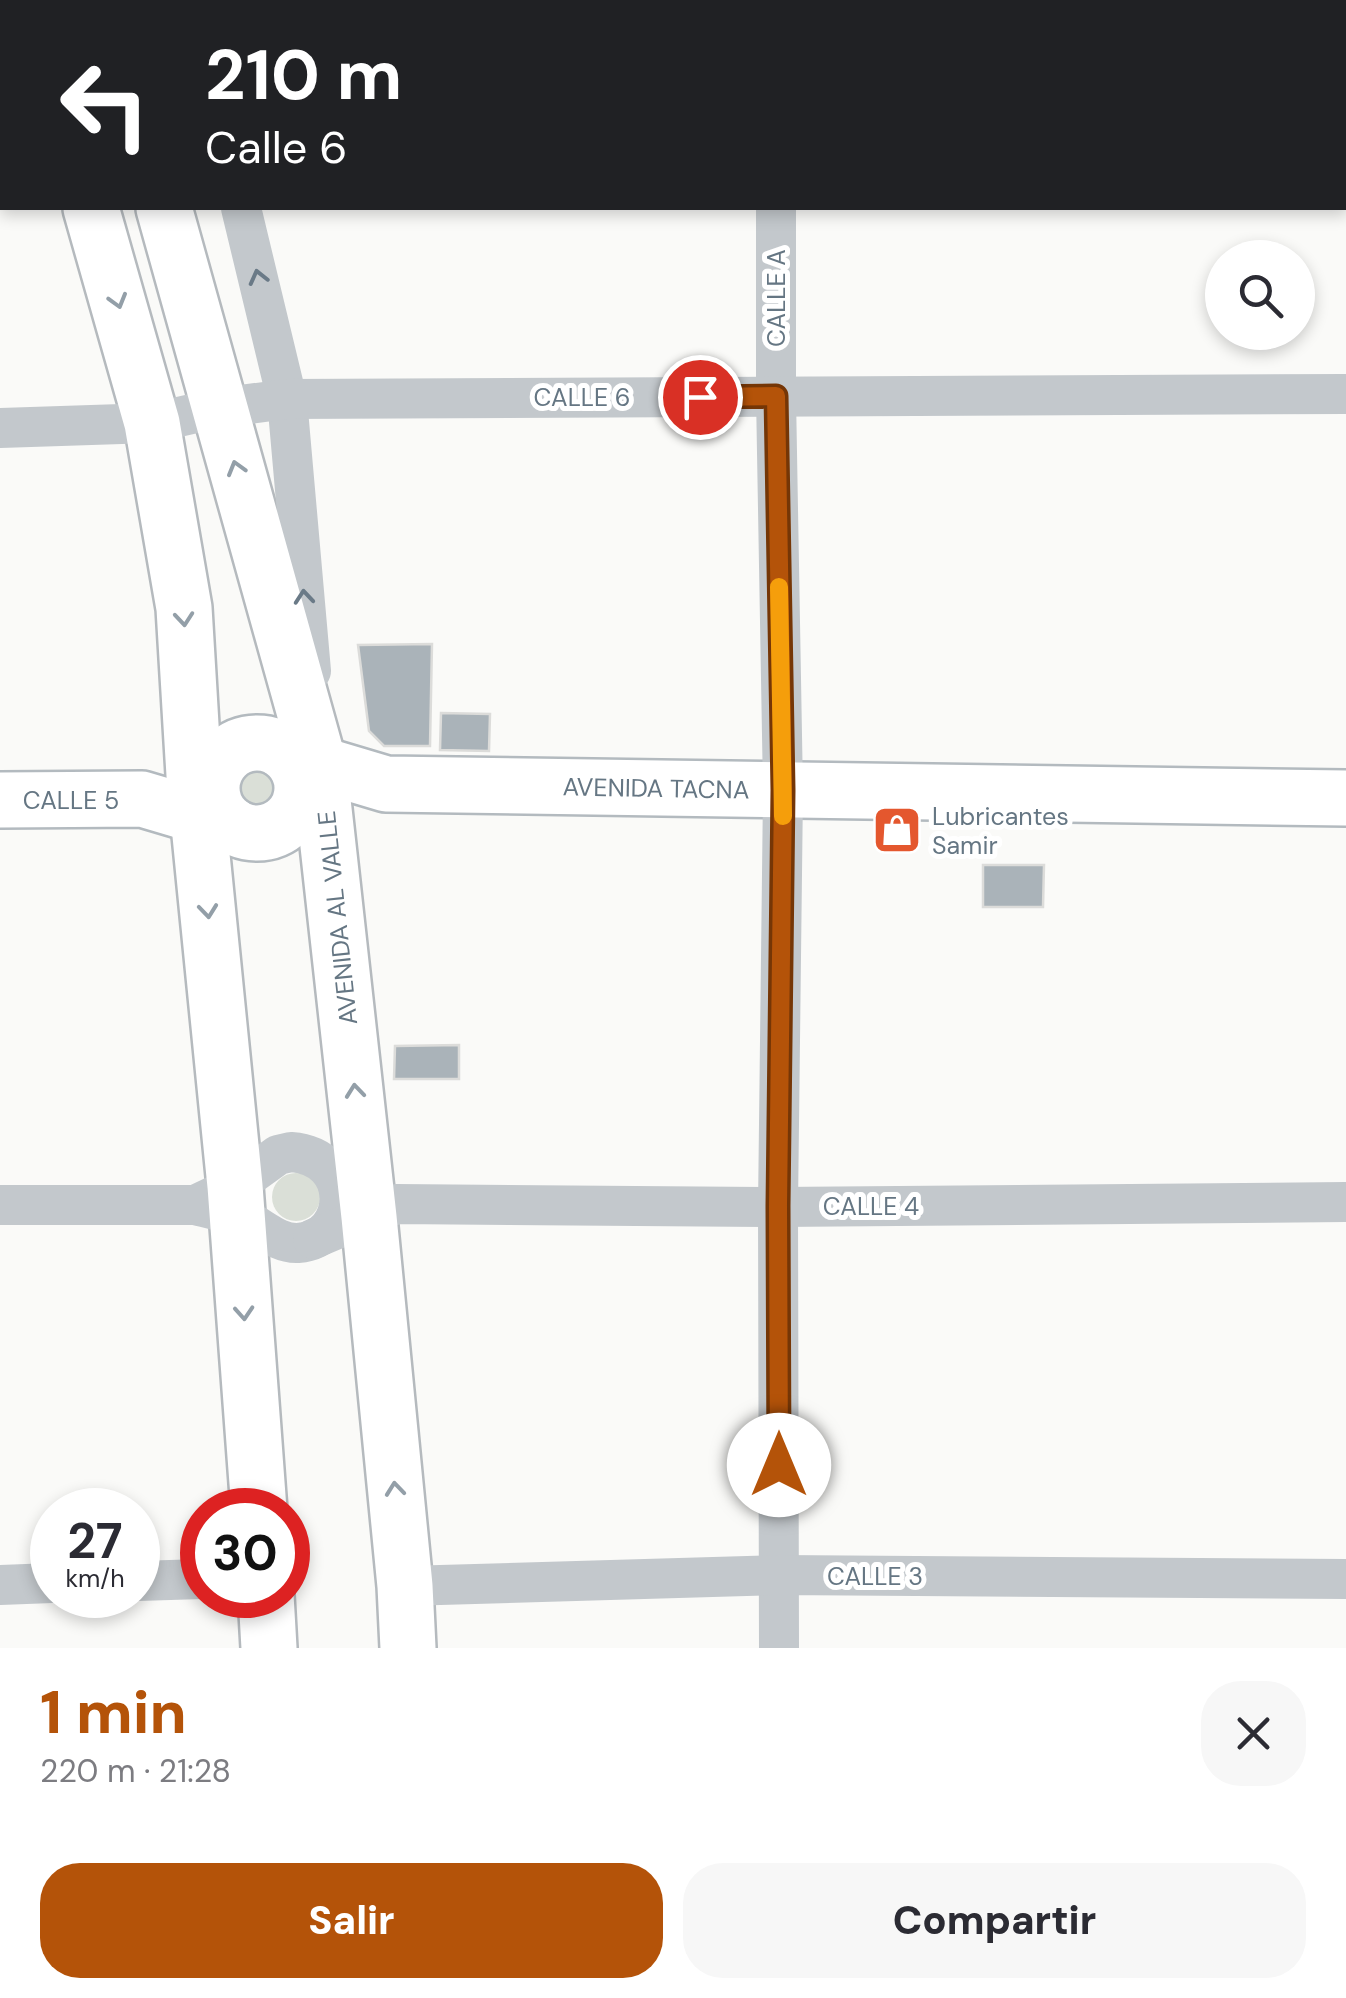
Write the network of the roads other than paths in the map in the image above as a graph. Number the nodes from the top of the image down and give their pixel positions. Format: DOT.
graph roads {
  1 [pos="92,210"];
  2 [pos="165,210"];
  3 [pos="241,210"];
  4 [pos="776,210"];
  5 [pos="1346,394"];
  6 [pos="776,396"];
  7 [pos="288,399"];
  8 [pos="218,408"];
  9 [pos="152,423"];
  10 [pos="0,428"];
  11 [pos="308,774"];
  12 [pos="783,790"];
  13 [pos="1346,798"];
  14 [pos="0,800"];
  15 [pos="224,802"];
  16 [pos="365,1194"];
  17 [pos="236,1201"];
  18 [pos="1346,1202"];
  19 [pos="0,1205"];
  20 [pos="778,1206"];
  21 [pos="313,1239"];
  22 [pos="257,1488"];
  23 [pos="780,1576"];
  24 [pos="1346,1579"];
  25 [pos="30,1584"];
  26 [pos="0,1585"];
  27 [pos="404,1586"];
  28 [pos="267,1618"];
  29 [pos="269,1648"];
  30 [pos="408,1648"];
  31 [pos="779,1648"];
  1 -- 9 [label="main road, one-way"];
  2 -- 8 [label="main road, AVENIDA AL VALLE"];
  7 -- 3 [label="street, one-way"];
  4 -- 6 [label="street, CALLE A"];
  5 -- 6 [label="street, CALLE 6"];
  6 -- 7 [label="street, CALLE 6"];
  6 -- 12 [label="street, CALLE A"];
  7 -- 8 [label="street, CALLE 6"];
  11 -- 7 [label="street, one-way"];
  8 -- 9 [label="street, CALLE 6"];
  11 -- 8 [label="main road, AVENIDA AL VALLE, one-way"];
  9 -- 10 [label="street, CALLE 6"];
  9 -- 15 [label="main road, one-way"];
  11 -- 12 [label="main road, AVENIDA TACNA"];
  11 -- 15 [label="main road, AVENIDA TACNA"];
  11 -- 15 [label="main road"];
  11 -- 15 [label="main road"];
  16 -- 11 [label="main road, AVENIDA AL VALLE, one-way"];
  12 -- 13 [label="main road, AVENIDA TACNA"];
  12 -- 20 [label="street, CALLE A"];
  14 -- 15 [label="main road, CALLE 5"];
  15 -- 17 [label="main road, one-way"];
  16 -- 17 [label="street"];
  16 -- 20 [label="street, CALLE 4"];
  16 -- 21 [label="street, CALLE 4"];
  16 -- 21 [label="street"];
  27 -- 16 [label="main road, AVENIDA AL VALLE, one-way"];
  17 -- 19 [label="street"];
  17 -- 21 [label="street"];
  17 -- 22 [label="main road, one-way"];
  18 -- 20 [label="street, CALLE 4"];
  20 -- 23 [label="street, CALLE A"];
  23 -- 24 [label="street, CALLE 3"];
  23 -- 27 [label="street, CALLE 3"];
  23 -- 31 [label="street, CALLE A"];
  25 -- 26 [label="street"];
  27 -- 30 [label="main road, AVENIDA AL VALLE"];
  28 -- 29 [label="main road"];
}
